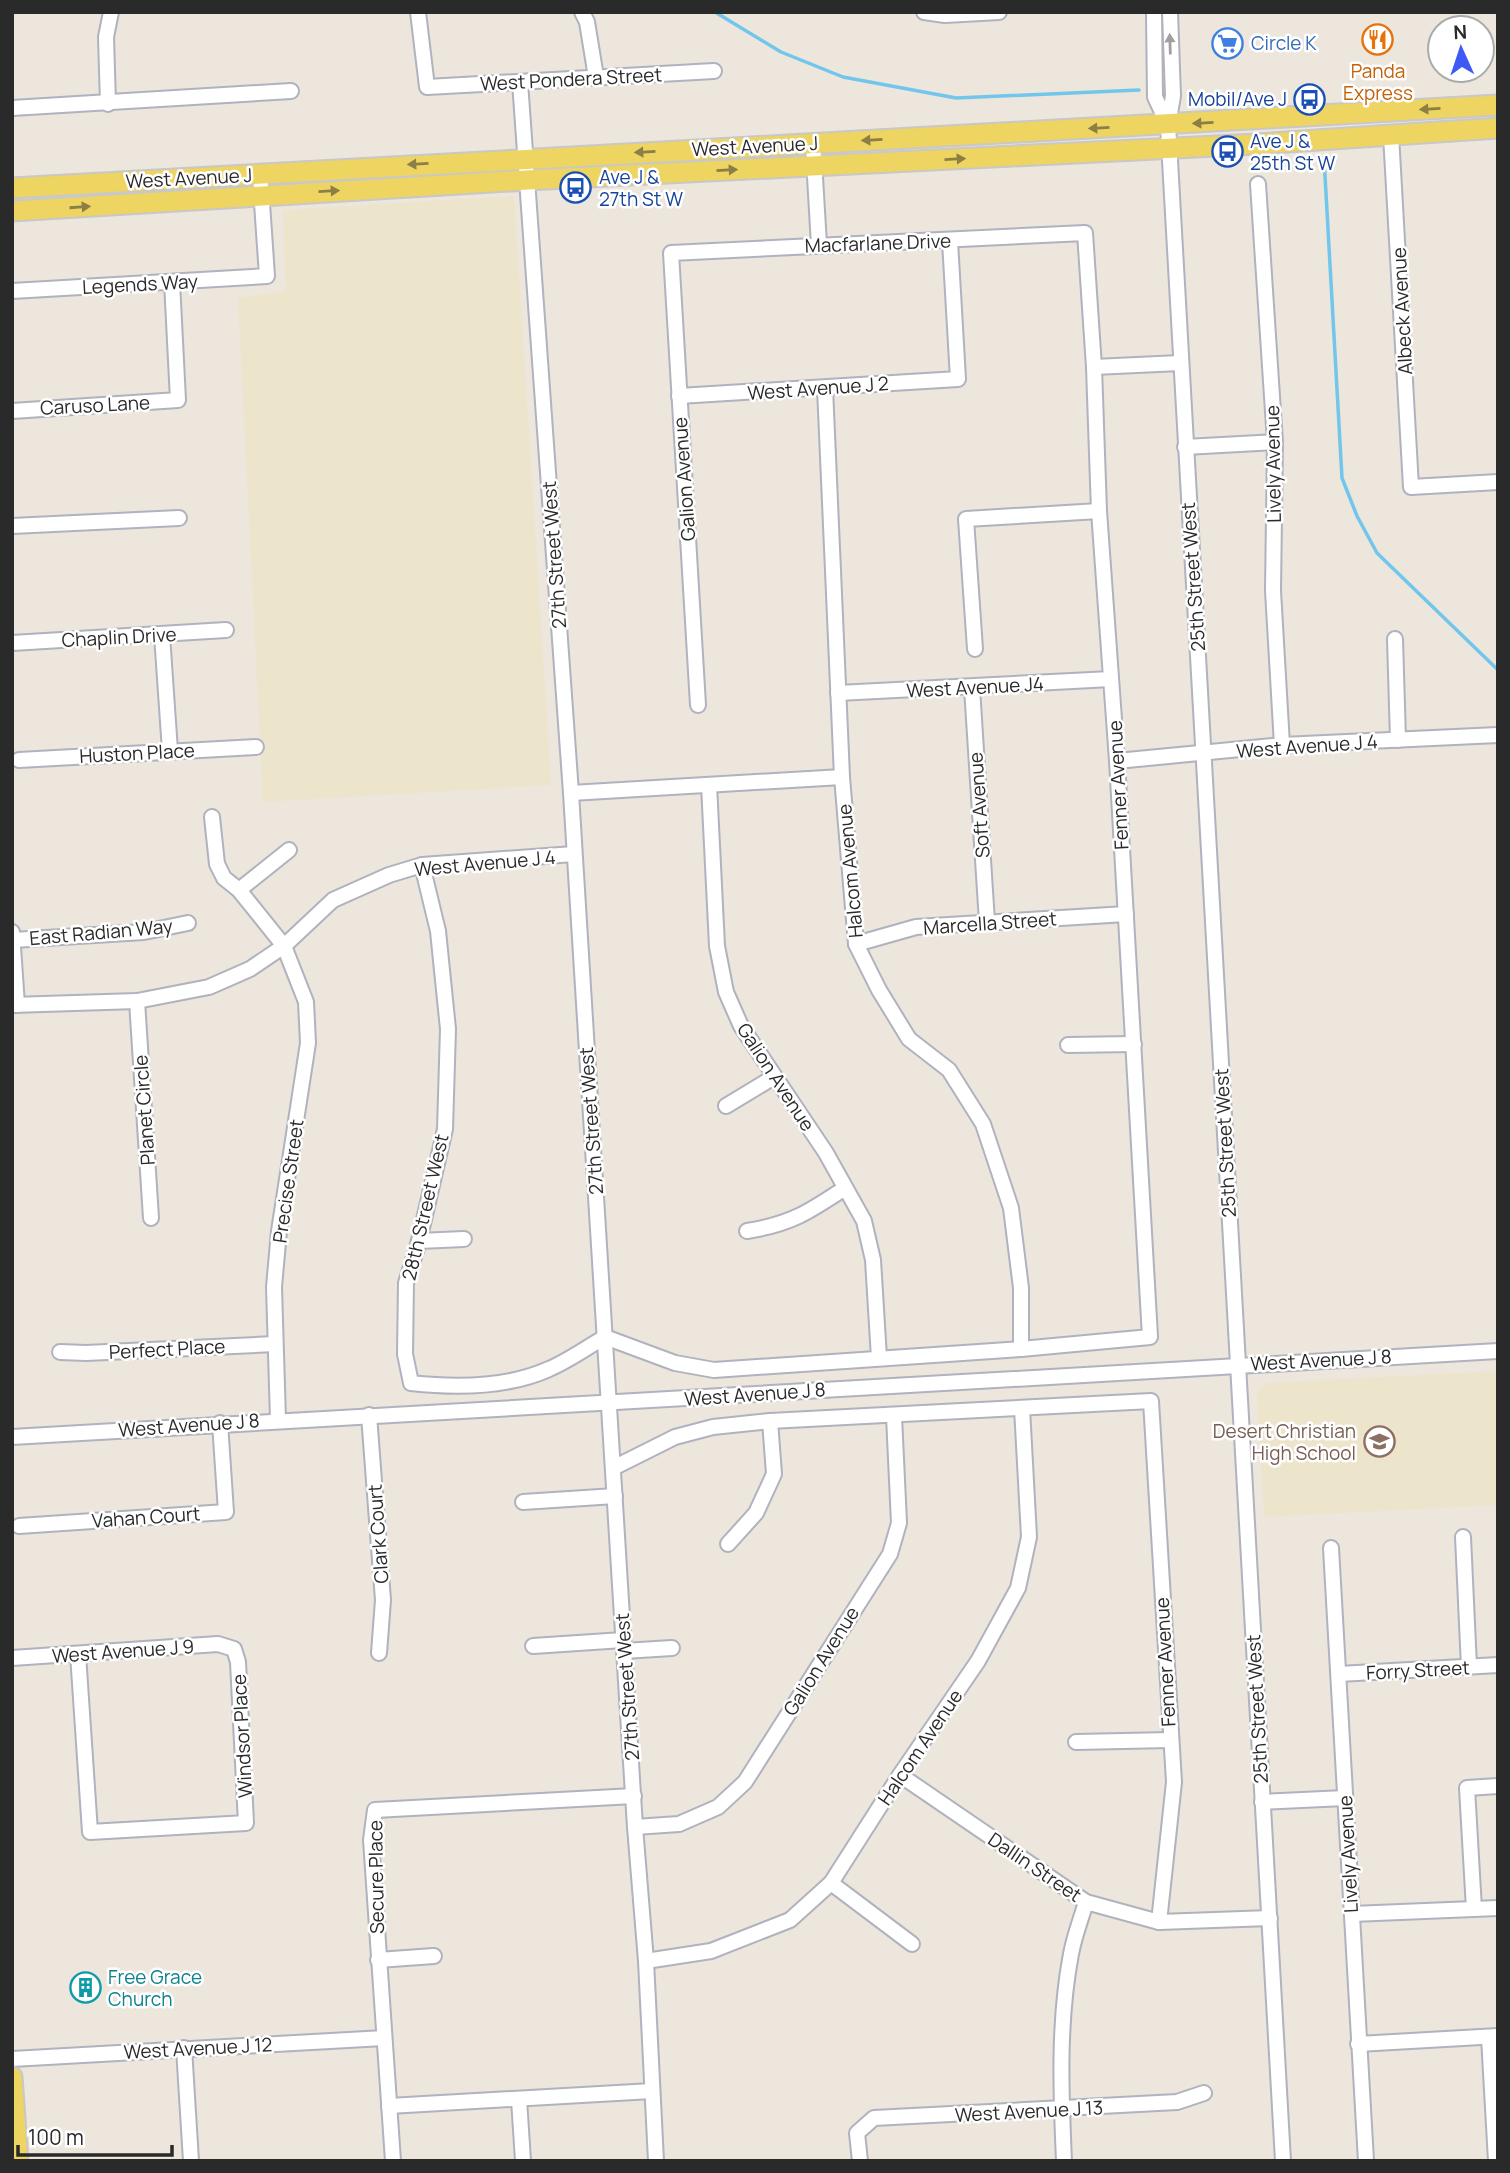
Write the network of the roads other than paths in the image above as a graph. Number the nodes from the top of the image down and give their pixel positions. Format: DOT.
graph roads {
  1 [pos="111,12"];
  2 [pos="418,12"];
  3 [pos="582,12"];
  4 [pos="924,12"];
  5 [pos="999,12"];
  6 [pos="1154,12"];
  7 [pos="1170,12"];
  8 [pos="714,71"];
  9 [pos="596,77"];
  10 [pos="520,82"];
  11 [pos="291,91"];
  12 [pos="108,104"];
  13 [pos="1498,106"];
  14 [pos="12,108"];
  15 [pos="1168,125"];
  16 [pos="1498,128"];
  17 [pos="1391,135"];
  18 [pos="813,143"];
  19 [pos="1168,148"];
  20 [pos="525,158"];
  21 [pos="814,166"];
  22 [pos="260,174"];
  23 [pos="527,180"];
  24 [pos="1258,184"];
  25 [pos="12,188"];
  26 [pos="261,195"];
  27 [pos="12,211"];
  28 [pos="1085,233"];
  29 [pos="950,240"];
  30 [pos="820,245"];
  31 [pos="671,253"];
  32 [pos="172,282"];
  33 [pos="12,291"];
  34 [pos="1180,363"];
  35 [pos="1094,367"];
  36 [pos="825,388"];
  37 [pos="679,396"];
  38 [pos="12,411"];
  39 [pos="1275,442"];
  40 [pos="1185,447"];
  41 [pos="1498,482"];
  42 [pos="1099,511"];
  43 [pos="179,518"];
  44 [pos="12,526"];
  45 [pos="226,630"];
  46 [pos="162,635"];
  47 [pos="1395,639"];
  48 [pos="12,643"];
  49 [pos="975,649"];
  50 [pos="1111,680"];
  51 [pos="972,688"];
  52 [pos="838,693"];
  53 [pos="698,705"];
  54 [pos="1498,734"];
  55 [pos="1398,740"];
  56 [pos="1282,745"];
  57 [pos="256,747"];
  58 [pos="170,751"];
  59 [pos="1204,754"];
  60 [pos="19,760"];
  61 [pos="1117,761"];
  62 [pos="842,777"];
  63 [pos="709,785"];
  64 [pos="571,793"];
  65 [pos="212,817"];
  66 [pos="289,850"];
  67 [pos="574,854"];
  68 [pos="422,865"];
  69 [pos="239,890"];
  70 [pos="1126,914"];
  71 [pos="987,922"];
  72 [pos="188,923"];
  73 [pos="12,931"];
  74 [pos="13,940"];
  75 [pos="856,944"];
  76 [pos="284,946"];
  77 [pos="137,1001"];
  78 [pos="14,1005"];
  79 [pos="1135,1044"];
  80 [pos="1068,1045"];
  81 [pos="774,1077"];
  82 [pos="726,1106"];
  83 [pos="845,1188"];
  84 [pos="151,1218"];
  85 [pos="747,1231"];
  86 [pos="464,1240"];
  87 [pos="419,1241"];
  88 [pos="605,1337"];
  89 [pos="275,1344"];
  90 [pos="1021,1349"];
  91 [pos="1498,1351"];
  92 [pos="60,1352"];
  93 [pos="878,1358"];
  94 [pos="1237,1365"];
  95 [pos="608,1404"];
  96 [pos="1022,1408"];
  97 [pos="369,1415"];
  98 [pos="894,1416"];
  99 [pos="278,1420"];
  100 [pos="770,1421"];
  101 [pos="220,1423"];
  102 [pos="12,1437"];
  103 [pos="613,1468"];
  104 [pos="615,1496"];
  105 [pos="523,1502"];
  106 [pos="19,1526"];
  107 [pos="1463,1537"];
  108 [pos="728,1544"];
  109 [pos="1331,1548"];
  110 [pos="533,1646"];
  111 [pos="624,1646"];
  112 [pos="672,1648"];
  113 [pos="234,1649"];
  114 [pos="379,1653"];
  115 [pos="78,1654"];
  116 [pos="12,1658"];
  117 [pos="1498,1665"];
  118 [pos="1469,1667"];
  119 [pos="1339,1674"];
  120 [pos="1170,1740"];
  121 [pos="1076,1742"];
  122 [pos="900,1775"];
  123 [pos="1498,1786"];
  124 [pos="634,1796"];
  125 [pos="1345,1798"];
  126 [pos="1262,1802"];
  127 [pos="635,1827"];
  128 [pos="831,1883"];
  129 [pos="1086,1902"];
  130 [pos="1498,1908"];
  131 [pos="1474,1909"];
  132 [pos="1352,1914"];
  133 [pos="1270,1918"];
  134 [pos="1159,1922"];
  135 [pos="912,1944"];
  136 [pos="434,1956"];
  137 [pos="378,1960"];
  138 [pos="646,1961"];
  139 [pos="1494,2037"];
  140 [pos="384,2038"];
  141 [pos="1358,2043"];
  142 [pos="184,2048"];
  143 [pos="12,2059"];
  144 [pos="12,2077"];
  145 [pos="652,2091"];
  146 [pos="1204,2093"];
  147 [pos="519,2099"];
  148 [pos="389,2106"];
  149 [pos="1062,2110"];
  150 [pos="18,2161"];
  151 [pos="191,2161"];
  152 [pos="393,2161"];
  153 [pos="523,2161"];
  154 [pos="656,2161"];
  155 [pos="860,2161"];
  156 [pos="1064,2161"];
  157 [pos="1283,2161"];
  158 [pos="1366,2161"];
  159 [pos="1496,2161"];
  1 -- 12 [label="street"];
  2 -- 10 [label="street, West Pondera Street"];
  3 -- 9 [label="street"];
  4 -- 5 [label="street"];
  6 -- 15 [label="street, 25th Street West"];
  15 -- 7 [label="street, 25th Street West, one-way"];
  8 -- 9 [label="street, West Pondera Street"];
  9 -- 10 [label="street, West Pondera Street"];
  10 -- 20 [label="street, 27th Street West"];
  11 -- 12 [label="street"];
  12 -- 14 [label="street"];
  13 -- 15 [label="main road, West Avenue J, one-way"];
  15 -- 18 [label="main road, West Avenue J, one-way"];
  15 -- 19 [label="street, 25th Street West"];
  16 -- 17 [label="main road, West Avenue J"];
  17 -- 19 [label="main road, West Avenue J"];
  17 -- 41 [label="street, Albeck Avenue"];
  18 -- 20 [label="main road, West Avenue J, one-way"];
  18 -- 21 [label="street"];
  21 -- 19 [label="main road, West Avenue J, one-way"];
  19 -- 34 [label="street, 25th Street West"];
  20 -- 22 [label="main road, West Avenue J, one-way"];
  20 -- 23 [label="street, 27th Street West"];
  23 -- 21 [label="main road, West Avenue J, one-way"];
  21 -- 30 [label="street"];
  22 -- 25 [label="main road, West Avenue J"];
  22 -- 26 [label="street"];
  26 -- 23 [label="main road, West Avenue J, one-way"];
  23 -- 64 [label="street, 27th Street West"];
  24 -- 39 [label="street, Lively Avenue"];
  27 -- 26 [label="main road, West Avenue J, one-way"];
  26 -- 32 [label="street, Legends Way"];
  28 -- 29 [label="street, Macfarlane Drive"];
  28 -- 35 [label="street, Fenner Avenue"];
  29 -- 30 [label="street, Macfarlane Drive"];
  29 -- 36 [label="street, West Avenue J 2"];
  30 -- 31 [label="street, Macfarlane Drive"];
  31 -- 37 [label="street, Galion Avenue"];
  32 -- 33 [label="street, Legends Way"];
  32 -- 38 [label="street, Caruso Lane"];
  34 -- 35 [label="street"];
  34 -- 40 [label="street, 25th Street West"];
  35 -- 42 [label="street, Fenner Avenue"];
  36 -- 37 [label="street, West Avenue J 2"];
  36 -- 52 [label="street, Halcom Avenue"];
  37 -- 53 [label="street, Galion Avenue"];
  39 -- 40 [label="street"];
  39 -- 56 [label="street, Lively Avenue"];
  40 -- 59 [label="street, 25th Street West"];
  42 -- 49 [label="street"];
  42 -- 50 [label="street, Fenner Avenue"];
  43 -- 44 [label="street"];
  45 -- 46 [label="street, Chaplin Drive"];
  46 -- 48 [label="street, Chaplin Drive"];
  46 -- 58 [label="street"];
  47 -- 55 [label="street"];
  50 -- 51 [label="street, West Avenue J4"];
  50 -- 61 [label="street, Fenner Avenue"];
  51 -- 52 [label="street, West Avenue J4"];
  51 -- 71 [label="street, Soft Avenue"];
  52 -- 62 [label="street, Halcom Avenue"];
  54 -- 55 [label="street, West Avenue J 4"];
  55 -- 56 [label="street, West Avenue J 4"];
  56 -- 59 [label="street, West Avenue J 4"];
  57 -- 58 [label="street, Huston Place"];
  58 -- 60 [label="street, Huston Place"];
  59 -- 61 [label="street, West Avenue J 4"];
  59 -- 94 [label="street, 25th Street West"];
  61 -- 70 [label="street, Fenner Avenue"];
  62 -- 63 [label="street"];
  62 -- 75 [label="street, Halcom Avenue"];
  63 -- 64 [label="street"];
  63 -- 81 [label="street, Galion Avenue"];
  64 -- 67 [label="street, 27th Street West"];
  65 -- 69 [label="street, Precise Street"];
  66 -- 69 [label="street"];
  67 -- 68 [label="street, West Avenue J 4"];
  67 -- 88 [label="street, 27th Street West"];
  68 -- 76 [label="street, West Avenue J 4"];
  68 -- 87 [label="street, 28th Street West"];
  69 -- 76 [label="street, Precise Street"];
  70 -- 71 [label="street, Marcella Street"];
  70 -- 79 [label="street, Fenner Avenue"];
  71 -- 75 [label="street, Marcella Street"];
  72 -- 74 [label="street, East Radian Way"];
  73 -- 74 [label="street"];
  74 -- 78 [label="street"];
  75 -- 90 [label="street, Halcom Avenue"];
  76 -- 77 [label="street, West Avenue J 4"];
  76 -- 89 [label="street, Precise Street"];
  77 -- 78 [label="street, West Avenue J 4"];
  77 -- 84 [label="street, Planet Circle"];
  79 -- 80 [label="street"];
  79 -- 90 [label="street, Fenner Avenue"];
  81 -- 82 [label="street"];
  81 -- 83 [label="street, Galion Avenue"];
  83 -- 85 [label="street"];
  83 -- 93 [label="street, Galion Avenue"];
  86 -- 87 [label="street"];
  87 -- 88 [label="street, 28th Street West"];
  88 -- 93 [label="street"];
  88 -- 95 [label="street, 27th Street West"];
  89 -- 92 [label="street, Perfect Place"];
  89 -- 99 [label="street, Precise Street"];
  90 -- 93 [label="street"];
  91 -- 94 [label="street, West Avenue J 8"];
  94 -- 95 [label="street, West Avenue J 8"];
  94 -- 126 [label="street, 25th Street West"];
  95 -- 97 [label="street, West Avenue J 8"];
  95 -- 103 [label="street, 27th Street West"];
  96 -- 98 [label="street"];
  96 -- 120 [label="street, Fenner Avenue"];
  96 -- 122 [label="street, Halcom Avenue"];
  97 -- 99 [label="street, West Avenue J 8"];
  97 -- 114 [label="street, Clark Court"];
  98 -- 100 [label="street"];
  98 -- 127 [label="street, Galion Avenue"];
  99 -- 101 [label="street, West Avenue J 8"];
  100 -- 103 [label="street"];
  100 -- 108 [label="street"];
  101 -- 102 [label="street, West Avenue J 8"];
  101 -- 106 [label="street, Vahan Court"];
  103 -- 104 [label="street, 27th Street West"];
  104 -- 105 [label="street"];
  104 -- 111 [label="street, 27th Street West"];
  107 -- 118 [label="street"];
  109 -- 119 [label="street, Lively Avenue"];
  110 -- 111 [label="street"];
  111 -- 112 [label="street"];
  111 -- 124 [label="street, 27th Street West"];
  113 -- 115 [label="street, West Avenue J 9"];
  113 -- 115 [label="street, Windsor Place"];
  115 -- 116 [label="street, West Avenue J 9"];
  117 -- 118 [label="street, Forry Street"];
  118 -- 119 [label="street, Forry Street"];
  119 -- 125 [label="street, Lively Avenue"];
  120 -- 121 [label="street"];
  120 -- 134 [label="street, Fenner Avenue"];
  122 -- 128 [label="street, Halcom Avenue"];
  122 -- 129 [label="street, Dallin Street"];
  123 -- 131 [label="street"];
  124 -- 127 [label="street, 27th Street West"];
  124 -- 137 [label="street, Secure Place"];
  125 -- 126 [label="street"];
  125 -- 132 [label="street, Lively Avenue"];
  126 -- 133 [label="street, 25th Street West"];
  127 -- 138 [label="street, 27th Street West"];
  128 -- 135 [label="street"];
  128 -- 138 [label="street, Halcom Avenue"];
  129 -- 134 [label="street, Dallin Street"];
  129 -- 149 [label="street"];
  130 -- 131 [label="street"];
  131 -- 132 [label="street"];
  132 -- 141 [label="street, Lively Avenue"];
  133 -- 134 [label="street, Dallin Street"];
  133 -- 157 [label="street, 25th Street West"];
  136 -- 137 [label="street"];
  137 -- 140 [label="street, Secure Place"];
  138 -- 145 [label="street, 27th Street West"];
  139 -- 141 [label="street"];
  139 -- 159 [label="street"];
  140 -- 142 [label="street, West Avenue J 12"];
  140 -- 148 [label="street, Secure Place"];
  141 -- 158 [label="street, Lively Avenue"];
  142 -- 143 [label="street, West Avenue J 12"];
  142 -- 151 [label="street"];
  144 -- 150 [label="main road"];
  145 -- 147 [label="street"];
  145 -- 154 [label="street, 27th Street West"];
  146 -- 149 [label="street, West Avenue J 13"];
  147 -- 148 [label="street"];
  147 -- 153 [label="street"];
  148 -- 152 [label="street, Secure Place"];
  149 -- 155 [label="street, West Avenue J 13"];
  149 -- 156 [label="street"];
}
